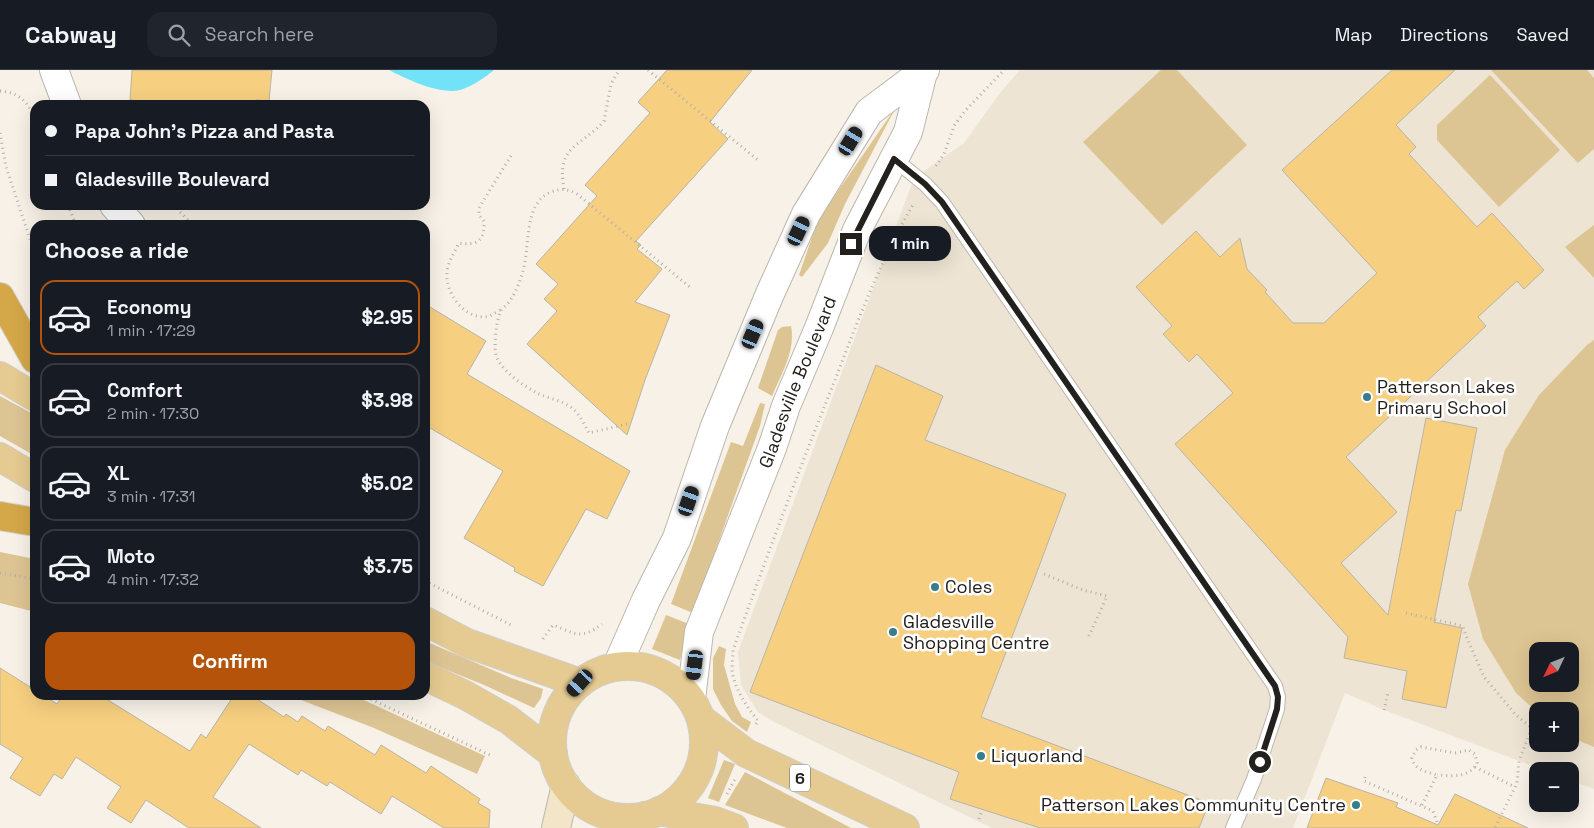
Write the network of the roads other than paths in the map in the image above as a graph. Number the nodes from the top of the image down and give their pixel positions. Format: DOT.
graph roads {
  1 [pos="54,70"];
  2 [pos="924,71"];
  3 [pos="65,100"];
  4 [pos="894,159"];
  5 [pos="118,210"];
  6 [pos="127,220"];
  7 [pos="0,296"];
  8 [pos="30,350"];
  9 [pos="0,376"];
  10 [pos="30,394"];
  11 [pos="0,456"];
  12 [pos="30,475"];
  13 [pos="0,516"];
  14 [pos="30,521"];
  15 [pos="430,624"];
  16 [pos="617,666"];
  17 [pos="430,678"];
  18 [pos="580,683"];
  19 [pos="696,709"];
  20 [pos="553,754"];
  21 [pos="566,785"];
  22 [pos="647,818"];
  23 [pos="556,828"];
  24 [pos="734,828"];
  25 [pos="905,828"];
  26 [pos="1233,828"];
  1 -- 3 [label="street"];
  2 -- 4 [label="street, Gladesville Boulevard"];
  2 -- 16 [label="street, Gladesville Boulevard"];
  4 -- 19 [label="street, Gladesville Boulevard"];
  4 -- 26 [label="lane"];
  5 -- 6 [label="street"];
  7 -- 8 [label="highway"];
  9 -- 10 [label="main road"];
  11 -- 12 [label="main road"];
  13 -- 14 [label="highway"];
  15 -- 18 [label="main road"];
  16 -- 18 [label="main road, 6"];
  16 -- 19 [label="main road, 6"];
  17 -- 20 [label="main road"];
  18 -- 20 [label="main road, 6"];
  19 -- 22 [label="main road"];
  19 -- 25 [label="main road, 6"];
  20 -- 21 [label="main road, 6"];
  21 -- 22 [label="main road, 6"];
  21 -- 23 [label="main road"];
  22 -- 24 [label="main road, 6"];
}
